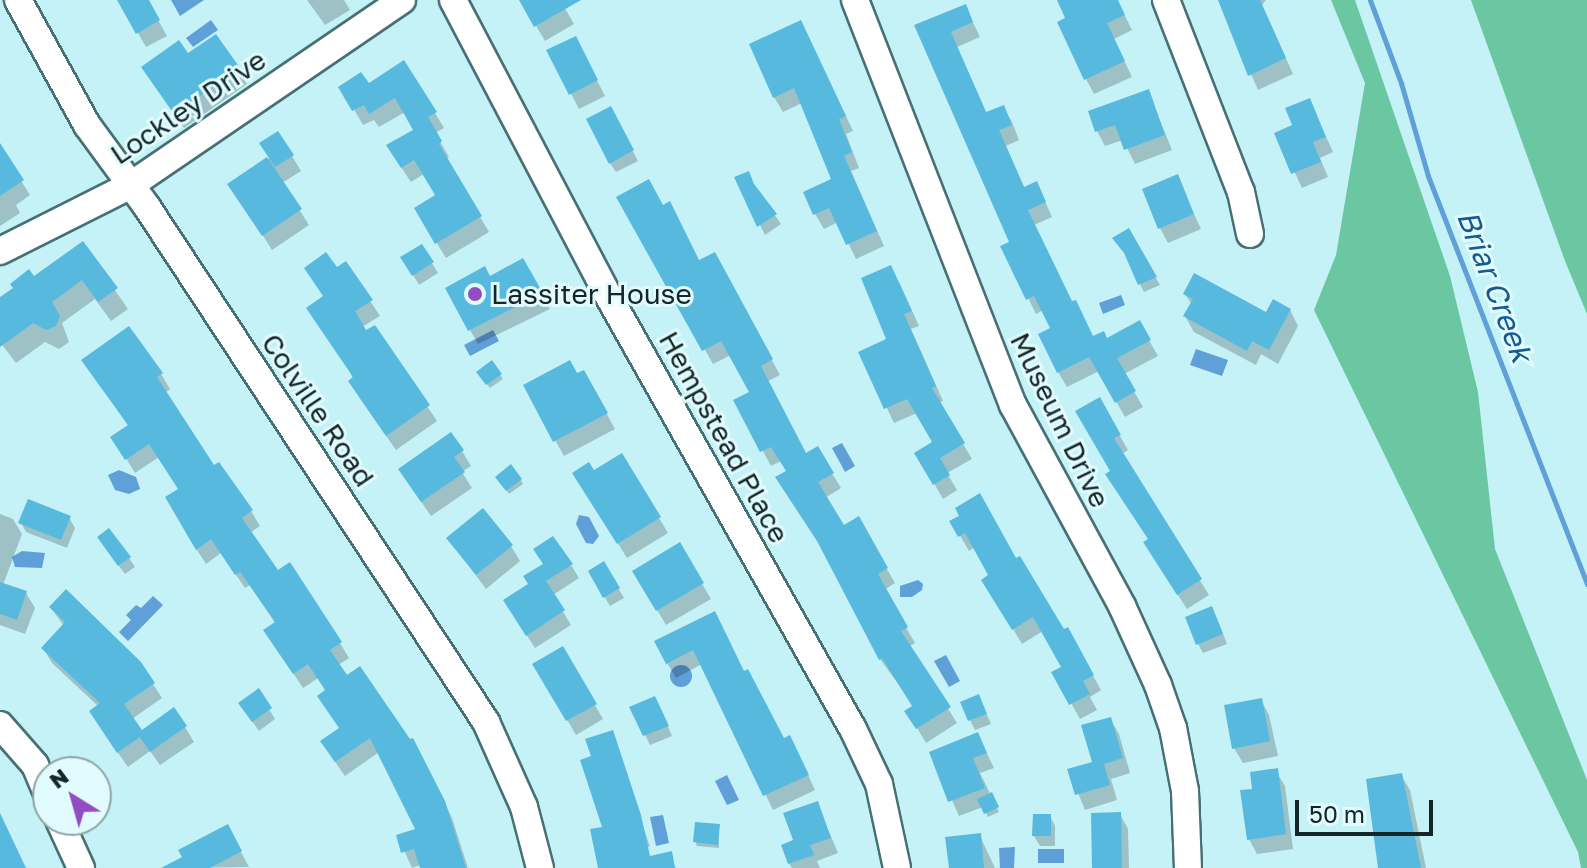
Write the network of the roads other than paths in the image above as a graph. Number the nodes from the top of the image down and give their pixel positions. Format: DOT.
graph roads {
  1 [pos="18,0"];
  2 [pos="402,0"];
  3 [pos="453,0"];
  4 [pos="855,0"];
  5 [pos="1166,0"];
  6 [pos="131,185"];
  7 [pos="1250,234"];
  8 [pos="0,251"];
  9 [pos="0,725"];
  10 [pos="32,762"];
  11 [pos="66,836"];
  12 [pos="81,868"];
  13 [pos="540,868"];
  14 [pos="897,868"];
  15 [pos="1188,868"];
  1 -- 6 [label="street, Colville Road"];
  2 -- 6 [label="street, Lockley Drive"];
  3 -- 14 [label="street, Hempstead Place"];
  4 -- 15 [label="street, Museum Drive"];
  5 -- 7 [label="street"];
  6 -- 8 [label="street, Lockley Drive"];
  6 -- 13 [label="street, Colville Road"];
  9 -- 10 [label="street"];
  11 -- 12 [label="street"];
}
